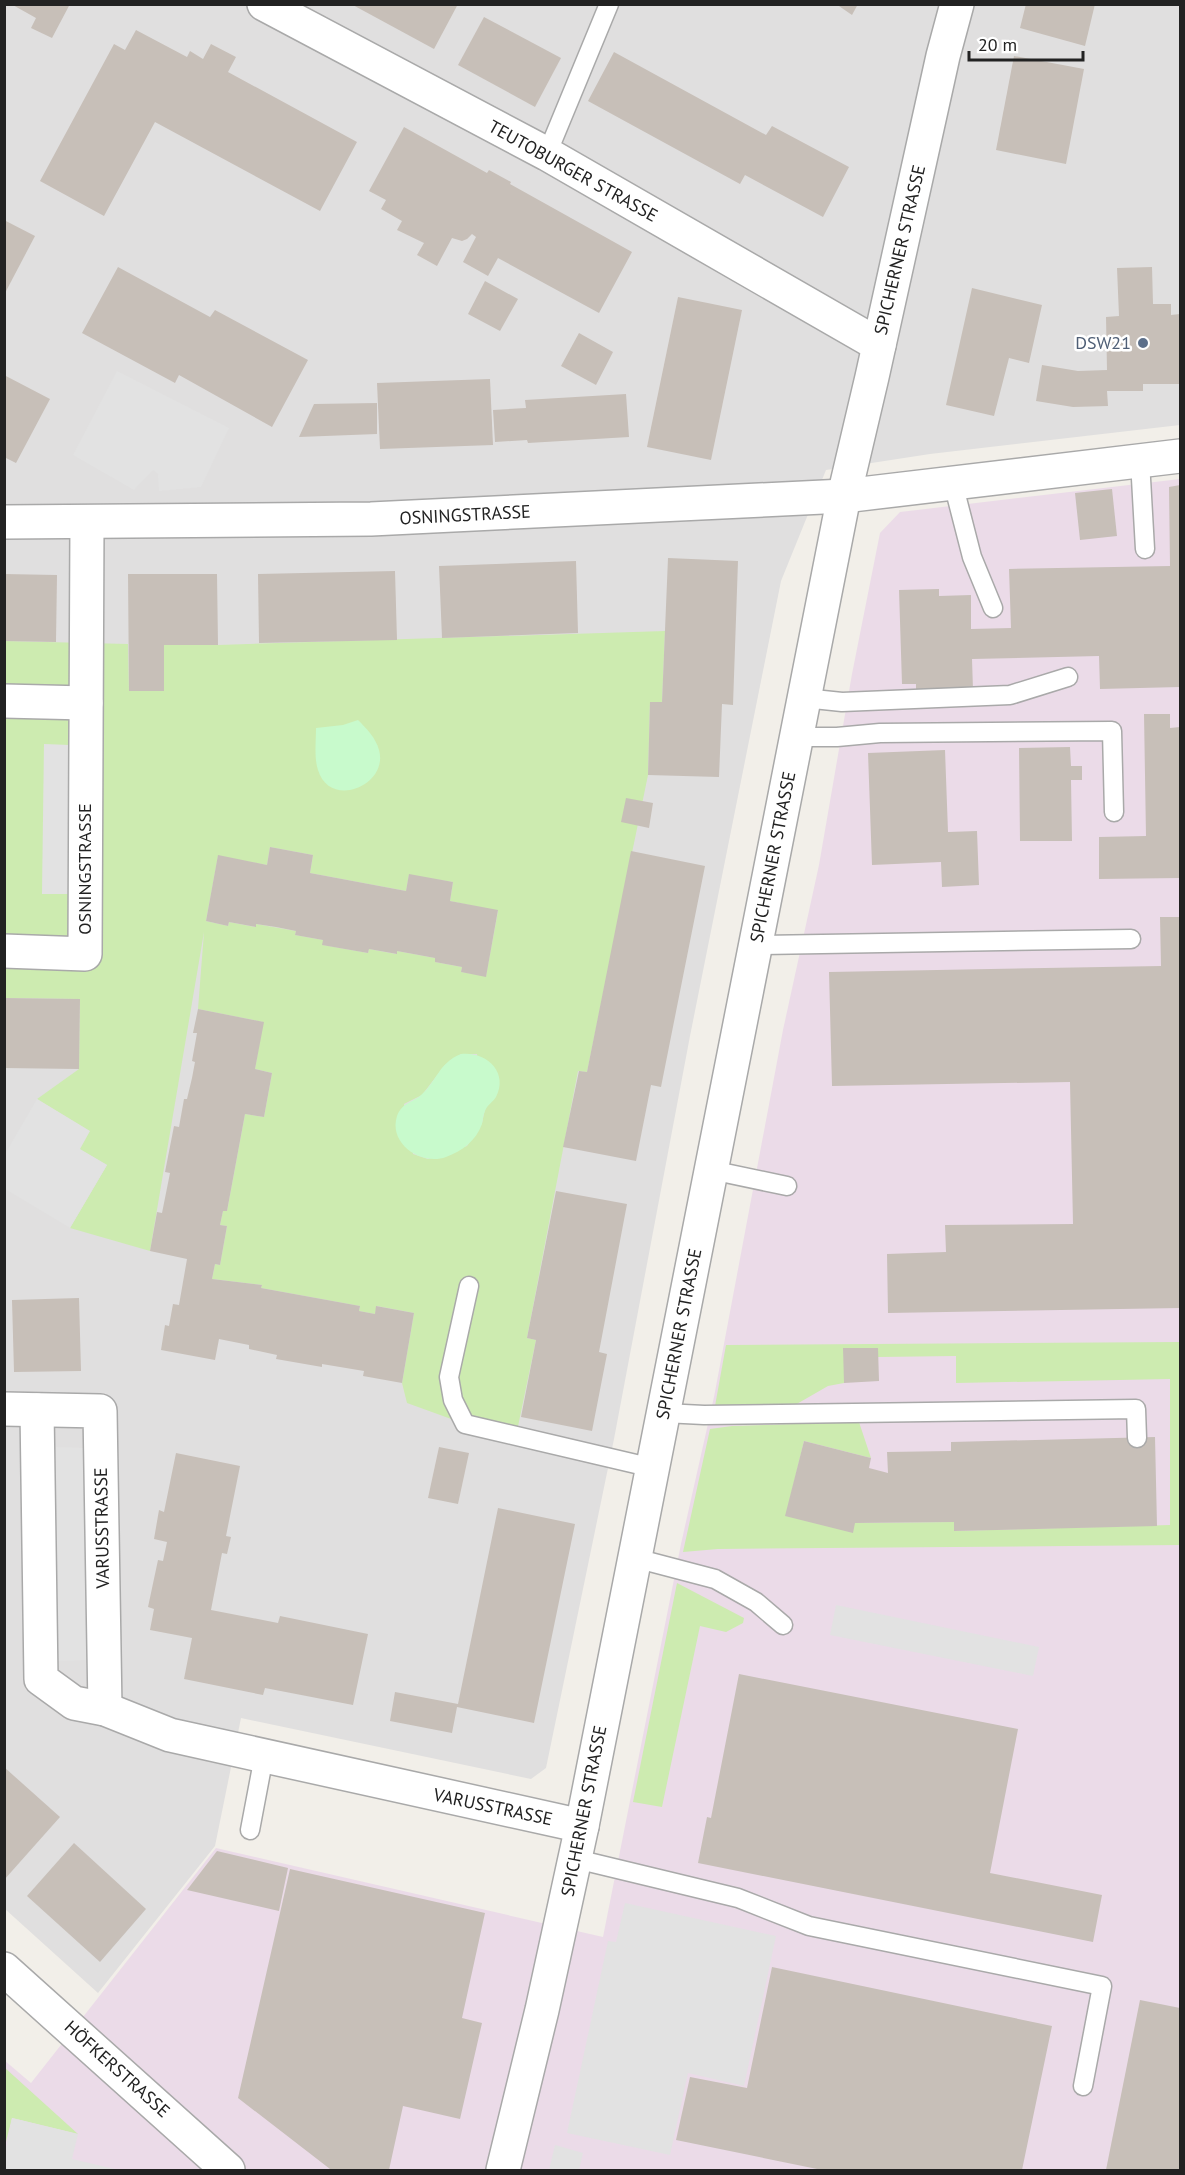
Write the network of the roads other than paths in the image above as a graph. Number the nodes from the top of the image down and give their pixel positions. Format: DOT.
graph roads {
  1 [pos="264,4"];
  2 [pos="609,4"];
  3 [pos="957,4"];
  4 [pos="547,154"];
  5 [pos="879,345"];
  6 [pos="1180,456"];
  7 [pos="1140,461"];
  8 [pos="953,483"];
  9 [pos="844,496"];
  10 [pos="4,522"];
  11 [pos="87,522"];
  12 [pos="1144,549"];
  13 [pos="993,608"];
  14 [pos="1068,677"];
  15 [pos="804,698"];
  16 [pos="4,701"];
  17 [pos="86,703"];
  18 [pos="796,737"];
  19 [pos="1114,812"];
  20 [pos="1131,939"];
  21 [pos="756,945"];
  22 [pos="4,951"];
  23 [pos="711,1170"];
  24 [pos="787,1186"];
  25 [pos="469,1286"];
  26 [pos="4,1409"];
  27 [pos="37,1410"];
  28 [pos="664,1413"];
  29 [pos="1137,1437"];
  30 [pos="653,1468"];
  31 [pos="635,1558"];
  32 [pos="783,1625"];
  33 [pos="105,1709"];
  34 [pos="264,1756"];
  35 [pos="582,1826"];
  36 [pos="250,1830"];
  37 [pos="576,1859"];
  38 [pos="4,1969"];
  39 [pos="1083,2086"];
  40 [pos="228,2170"];
  41 [pos="503,2170"];
  1 -- 4 [label="street, TEUTOBURGER STRASSE"];
  2 -- 4 [label="lane"];
  3 -- 5 [label="street, SPICHERNER STRASSE"];
  4 -- 5 [label="street, TEUTOBURGER STRASSE"];
  5 -- 9 [label="street, SPICHERNER STRASSE"];
  6 -- 7 [label="street"];
  7 -- 8 [label="street"];
  7 -- 12 [label="lane"];
  8 -- 9 [label="street"];
  8 -- 13 [label="lane"];
  9 -- 11 [label="street, OSNINGSTRASSE"];
  9 -- 15 [label="street, SPICHERNER STRASSE"];
  10 -- 11 [label="street, OSNINGSTRASSE"];
  11 -- 17 [label="street, OSNINGSTRASSE"];
  14 -- 15 [label="lane"];
  15 -- 18 [label="street, SPICHERNER STRASSE"];
  16 -- 17 [label="street"];
  17 -- 22 [label="street, OSNINGSTRASSE"];
  18 -- 19 [label="lane"];
  18 -- 21 [label="street, SPICHERNER STRASSE"];
  20 -- 21 [label="lane"];
  21 -- 23 [label="street, SPICHERNER STRASSE"];
  23 -- 24 [label="lane"];
  23 -- 28 [label="street, SPICHERNER STRASSE"];
  25 -- 30 [label="lane"];
  26 -- 27 [label="street, VARUSSTRASSE"];
  27 -- 33 [label="street, VARUSSTRASSE"];
  27 -- 33 [label="street, VARUSSTRASSE"];
  28 -- 29 [label="lane"];
  28 -- 30 [label="street, SPICHERNER STRASSE"];
  30 -- 31 [label="street, SPICHERNER STRASSE"];
  31 -- 32 [label="lane"];
  31 -- 35 [label="street, SPICHERNER STRASSE"];
  33 -- 34 [label="street, VARUSSTRASSE"];
  34 -- 35 [label="street, VARUSSTRASSE"];
  34 -- 36 [label="lane"];
  35 -- 37 [label="street, SPICHERNER STRASSE"];
  37 -- 39 [label="lane"];
  37 -- 41 [label="street, SPICHERNER STRASSE"];
  38 -- 40 [label="street, HÖFKERSTRASSE"];
}
